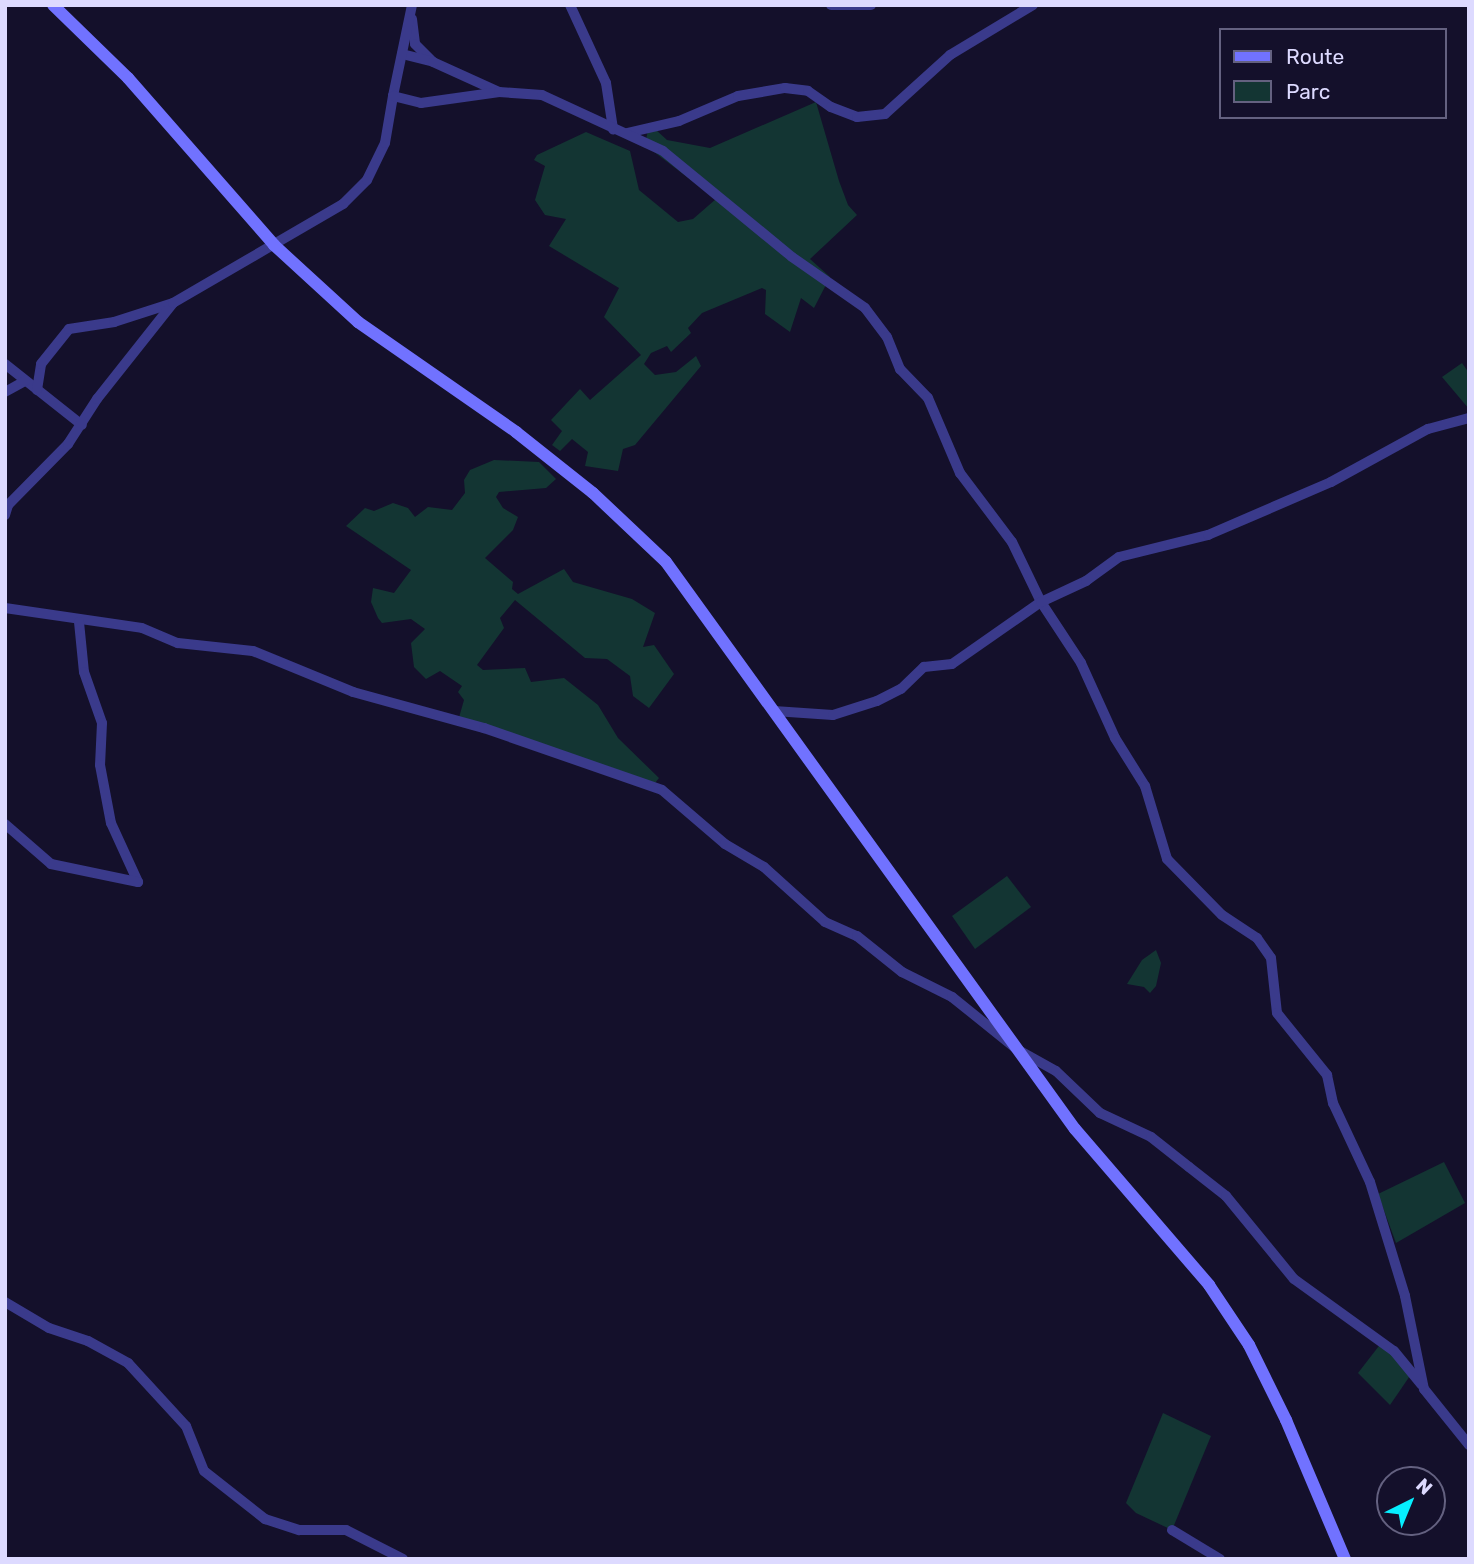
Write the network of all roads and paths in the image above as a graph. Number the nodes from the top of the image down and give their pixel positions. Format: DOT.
graph roads {
  1 [pos="53,5"];
  2 [pos="570,5"];
  3 [pos="831,5"];
  4 [pos="871,5"];
  5 [pos="1033,5"];
  6 [pos="410,8"];
  7 [pos="402,54"];
  8 [pos="433,62"];
  9 [pos="499,92"];
  10 [pos="393,96"];
  11 [pos="613,130"];
  12 [pos="626,133"];
  13 [pos="274,245"];
  14 [pos="173,303"];
  15 [pos="5,364"];
  16 [pos="25,382"];
  17 [pos="37,390"];
  18 [pos="5,392"];
  19 [pos="1469,418"];
  20 [pos="82,425"];
  21 [pos="5,515"];
  22 [pos="1041,602"];
  23 [pos="5,608"];
  24 [pos="79,622"];
  25 [pos="774,711"];
  26 [pos="5,824"];
  27 [pos="1018,1050"];
  28 [pos="5,1303"];
  29 [pos="1424,1389"];
  30 [pos="1469,1445"];
  31 [pos="1172,1530"];
  32 [pos="404,1559"];
  33 [pos="1220,1559"];
  34 [pos="1345,1559"];
  1 -- 13 [label="street"];
  2 -- 11 [label="street"];
  3 -- 4 [label="street"];
  5 -- 12 [label="street"];
  6 -- 7 [label="street"];
  6 -- 8 [label="street"];
  7 -- 8 [label="street"];
  7 -- 10 [label="street"];
  8 -- 9 [label="street"];
  9 -- 10 [label="street"];
  9 -- 11 [label="street"];
  10 -- 13 [label="street"];
  11 -- 12 [label="street"];
  12 -- 22 [label="street"];
  13 -- 14 [label="street"];
  13 -- 25 [label="street"];
  14 -- 17 [label="street"];
  14 -- 20 [label="street"];
  15 -- 16 [label="street"];
  16 -- 17 [label="street"];
  16 -- 18 [label="street"];
  17 -- 20 [label="street"];
  19 -- 22 [label="street"];
  20 -- 21 [label="street"];
  22 -- 25 [label="street"];
  22 -- 29 [label="street"];
  23 -- 24 [label="street"];
  24 -- 26 [label="street"];
  24 -- 27 [label="street"];
  25 -- 27 [label="street"];
  27 -- 29 [label="street"];
  27 -- 34 [label="street"];
  28 -- 32 [label="street"];
  29 -- 30 [label="street"];
  31 -- 33 [label="street"];
}
